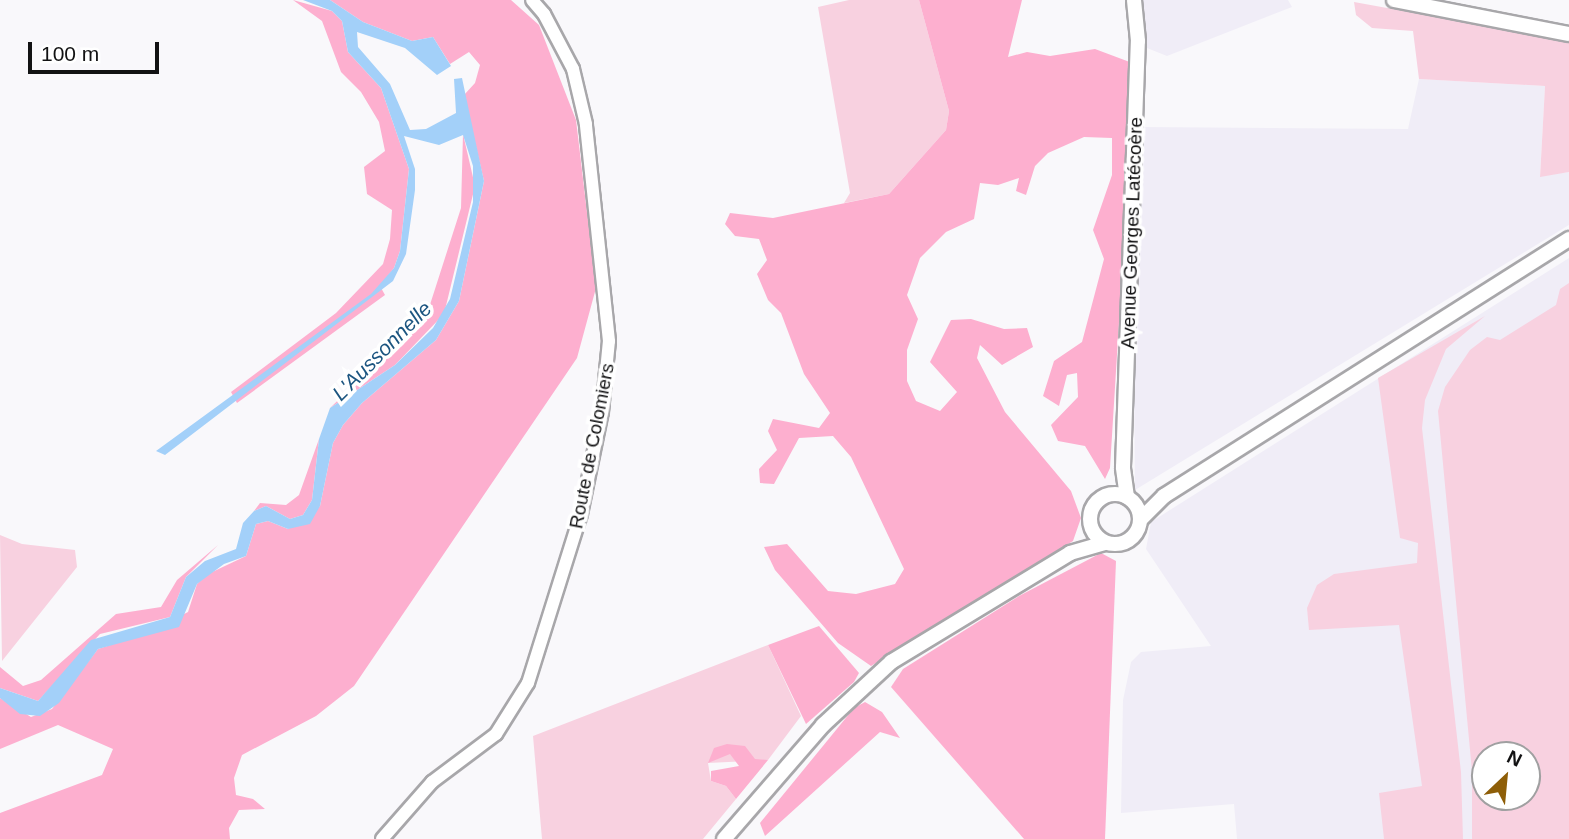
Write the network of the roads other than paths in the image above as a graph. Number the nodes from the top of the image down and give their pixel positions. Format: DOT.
graph roads {
  1 [pos="531,0"];
  2 [pos="1133,0"];
  3 [pos="1394,0"];
  4 [pos="1569,34"];
  5 [pos="1569,239"];
  6 [pos="1123,467"];
  7 [pos="1110,495"];
  8 [pos="1164,496"];
  9 [pos="1130,499"];
  10 [pos="1140,520"];
  11 [pos="1091,524"];
  12 [pos="1106,543"];
  13 [pos="1070,553"];
  14 [pos="382,839"];
  15 [pos="724,839"];
  1 -- 14 [label="street, Route de Colomiers"];
  2 -- 6 [label="main road, Avenue Georges Latécoère"];
  3 -- 4 [label="main road"];
  5 -- 8 [label="main road"];
  6 -- 7 [label="main road, Avenue Georges Latécoère"];
  6 -- 9 [label="main road, Avenue Georges Latécoère"];
  7 -- 9 [label="main road"];
  7 -- 11 [label="main road"];
  8 -- 9 [label="main road"];
  8 -- 10 [label="main road"];
  9 -- 10 [label="main road"];
  10 -- 12 [label="main road"];
  11 -- 12 [label="main road"];
  11 -- 13 [label="main road"];
  12 -- 13 [label="main road"];
  13 -- 15 [label="main road"];
}
